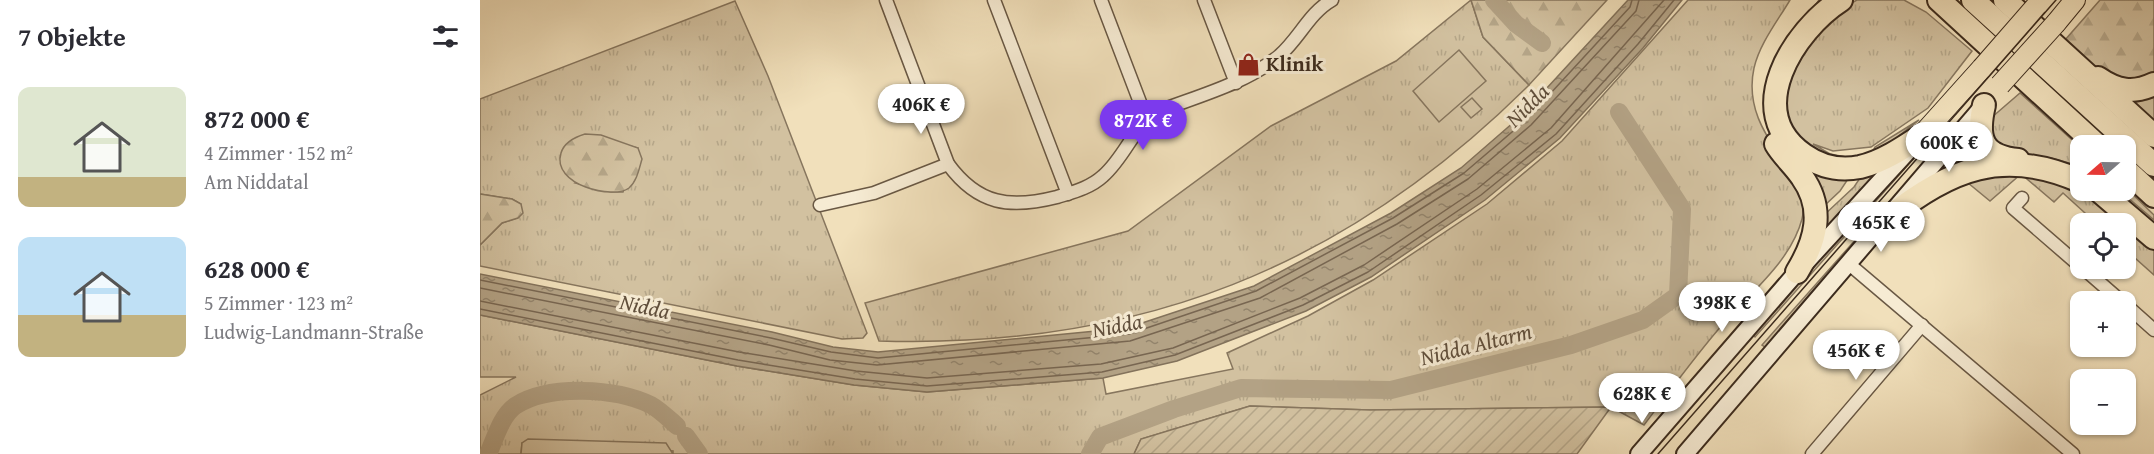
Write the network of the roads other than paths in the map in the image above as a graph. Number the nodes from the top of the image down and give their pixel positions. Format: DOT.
graph roads {
  1 [pos="886,0"];
  2 [pos="994,0"];
  3 [pos="1101,0"];
  4 [pos="1204,0"];
  5 [pos="1332,0"];
  6 [pos="1814,0"];
  7 [pos="1841,0"];
  8 [pos="1922,0"];
  9 [pos="1939,0"];
  10 [pos="1973,0"];
  11 [pos="2005,0"];
  12 [pos="2075,0"];
  13 [pos="2040,3"];
  14 [pos="1314,4"];
  15 [pos="1971,30"];
  16 [pos="2072,61"];
  17 [pos="1236,83"];
  18 [pos="2154,84"];
  19 [pos="1984,105"];
  20 [pos="1146,118"];
  21 [pos="2086,135"];
  22 [pos="1922,136"];
  23 [pos="2154,136"];
  24 [pos="948,164"];
  25 [pos="2154,165"];
  26 [pos="2070,171"];
  27 [pos="2070,178"];
  28 [pos="2136,179"];
  29 [pos="1068,194"];
  30 [pos="2154,196"];
  31 [pos="2022,198"];
  32 [pos="2111,201"];
  33 [pos="2120,201"];
  34 [pos="820,205"];
  35 [pos="1887,219"];
  36 [pos="2154,230"];
  37 [pos="2154,238"];
  38 [pos="2070,257"];
  39 [pos="1849,264"];
  40 [pos="1797,272"];
  41 [pos="2096,279"];
  42 [pos="2109,291"];
  43 [pos="2136,314"];
  44 [pos="1922,325"];
  45 [pos="2154,330"];
  46 [pos="1639,454"];
  47 [pos="1685,454"];
  48 [pos="1812,454"];
  49 [pos="2073,454"];
  1 -- 24 [label="street"];
  2 -- 29 [label="street"];
  3 -- 20 [label="street"];
  4 -- 17 [label="street"];
  5 -- 14 [label="street"];
  6 -- 40 [label="highway"];
  7 -- 22 [label="highway"];
  8 -- 15 [label="highway"];
  9 -- 15 [label="highway"];
  10 -- 25 [label="highway"];
  11 -- 16 [label="highway"];
  12 -- 19 [label="main road, bridge"];
  13 -- 22 [label="main road, bridge"];
  14 -- 17 [label="street"];
  15 -- 21 [label="highway"];
  16 -- 18 [label="highway"];
  16 -- 23 [label="highway"];
  17 -- 20 [label="street"];
  19 -- 26 [label="highway"];
  19 -- 35 [label="main road"];
  20 -- 29 [label="street"];
  22 -- 40 [label="main road"];
  24 -- 29 [label="street"];
  24 -- 34 [label="street"];
  27 -- 35 [label="highway"];
  28 -- 30 [label="highway"];
  31 -- 38 [label="street"];
  32 -- 37 [label="highway"];
  33 -- 36 [label="highway"];
  35 -- 39 [label="main road"];
  39 -- 44 [label="street"];
  39 -- 47 [label="main road"];
  40 -- 46 [label="main road"];
  41 -- 42 [label="street"];
  43 -- 45 [label="street"];
  44 -- 48 [label="street"];
  44 -- 49 [label="street"];
}
